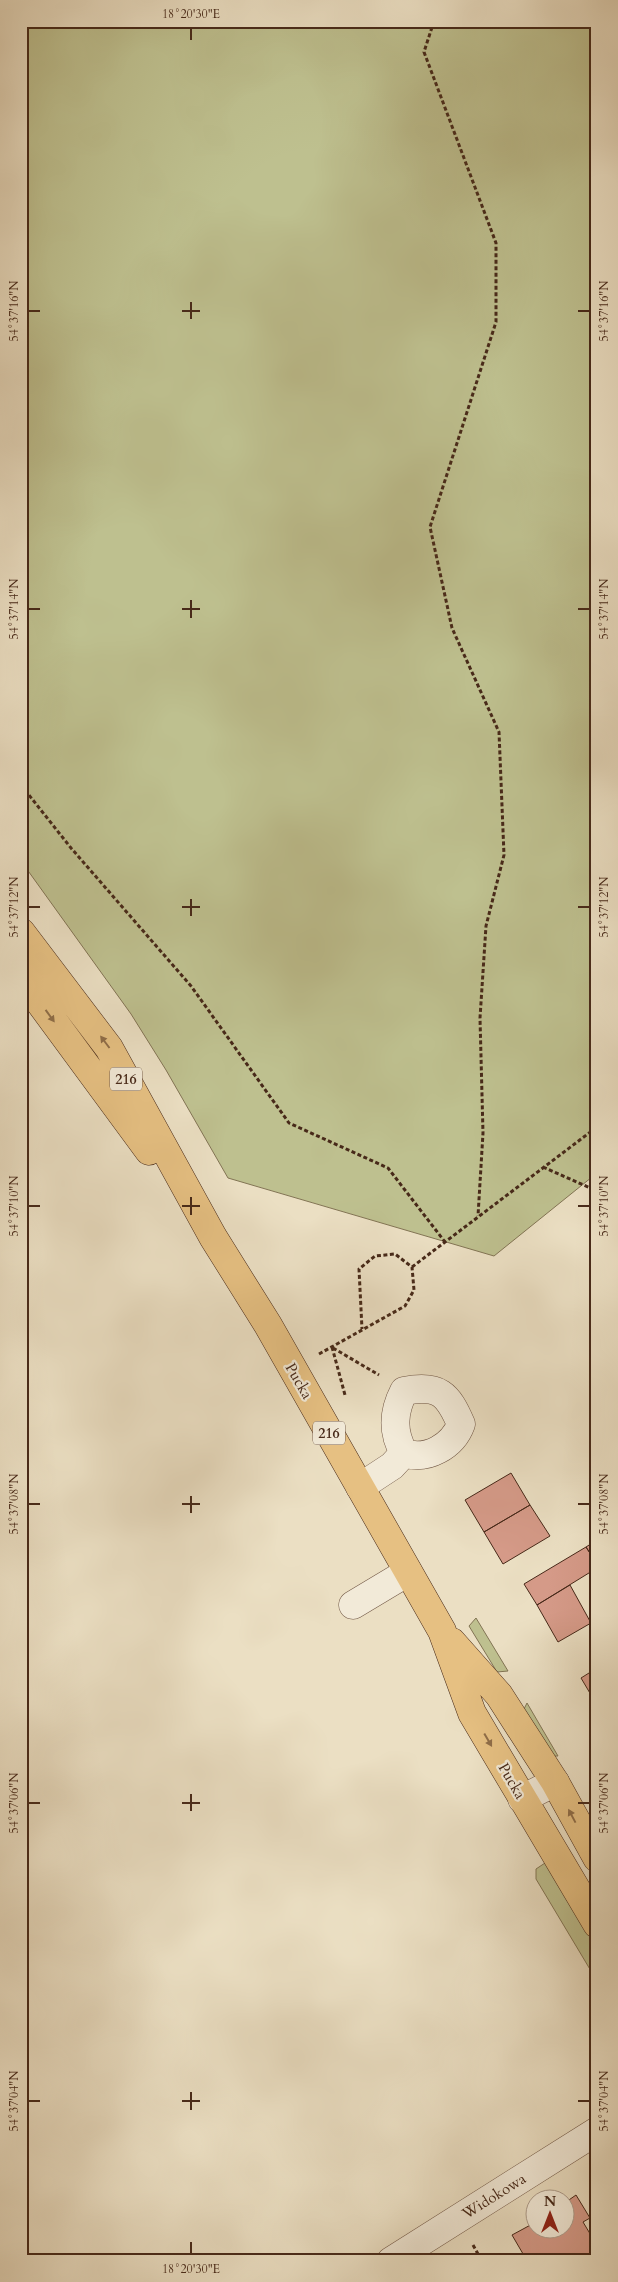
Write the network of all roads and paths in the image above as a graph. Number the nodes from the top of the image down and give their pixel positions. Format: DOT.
graph roads {
  1 [pos="434,21"];
  2 [pos="21,785"];
  3 [pos="21,932"];
  4 [pos="21,977"];
  5 [pos="597,1127"];
  6 [pos="542,1166"];
  7 [pos="597,1192"];
  8 [pos="478,1216"];
  9 [pos="213,1237"];
  10 [pos="445,1242"];
  11 [pos="412,1267"];
  12 [pos="362,1329"];
  13 [pos="404,1391"];
  14 [pos="404,1453"];
  15 [pos="360,1487"];
  16 [pos="408,1572"];
  17 [pos="353,1605"];
  18 [pos="442,1632"];
  19 [pos="499,1695"];
  20 [pos="472,1713"];
  21 [pos="555,1782"];
  22 [pos="522,1799"];
  23 [pos="597,1858"];
  24 [pos="590,1896"];
  25 [pos="597,1924"];
  26 [pos="597,2131"];
  27 [pos="391,2261"];
  1 -- 8 [label="path"];
  2 -- 10 [label="path"];
  9 -- 3 [label="main road, 216, one-way"];
  4 -- 9 [label="main road, 216, one-way"];
  5 -- 6 [label="path"];
  6 -- 7 [label="path"];
  6 -- 8 [label="path"];
  8 -- 10 [label="path"];
  9 -- 15 [label="main road, Pucka / 216"];
  10 -- 11 [label="path"];
  11 -- 12 [label="path"];
  11 -- 12 [label="path"];
  12 -- 13 [label="path"];
  13 -- 14 [label="street"];
  13 -- 14 [label="street"];
  14 -- 15 [label="street"];
  15 -- 16 [label="main road, Pucka / 216"];
  16 -- 17 [label="street"];
  16 -- 18 [label="main road, Pucka / 216"];
  18 -- 19 [label="main road, Pucka / 216"];
  18 -- 20 [label="main road, Pucka / 216"];
  19 -- 20 [label="street"];
  19 -- 21 [label="main road, Pucka / 216"];
  20 -- 22 [label="main road, Pucka / 216, one-way"];
  21 -- 22 [label="street"];
  23 -- 21 [label="main road, Pucka / 216, one-way"];
  22 -- 24 [label="main road, Pucka / 216"];
  24 -- 25 [label="main road, Pucka / 216"];
  26 -- 27 [label="street, Widokowa"];
}
